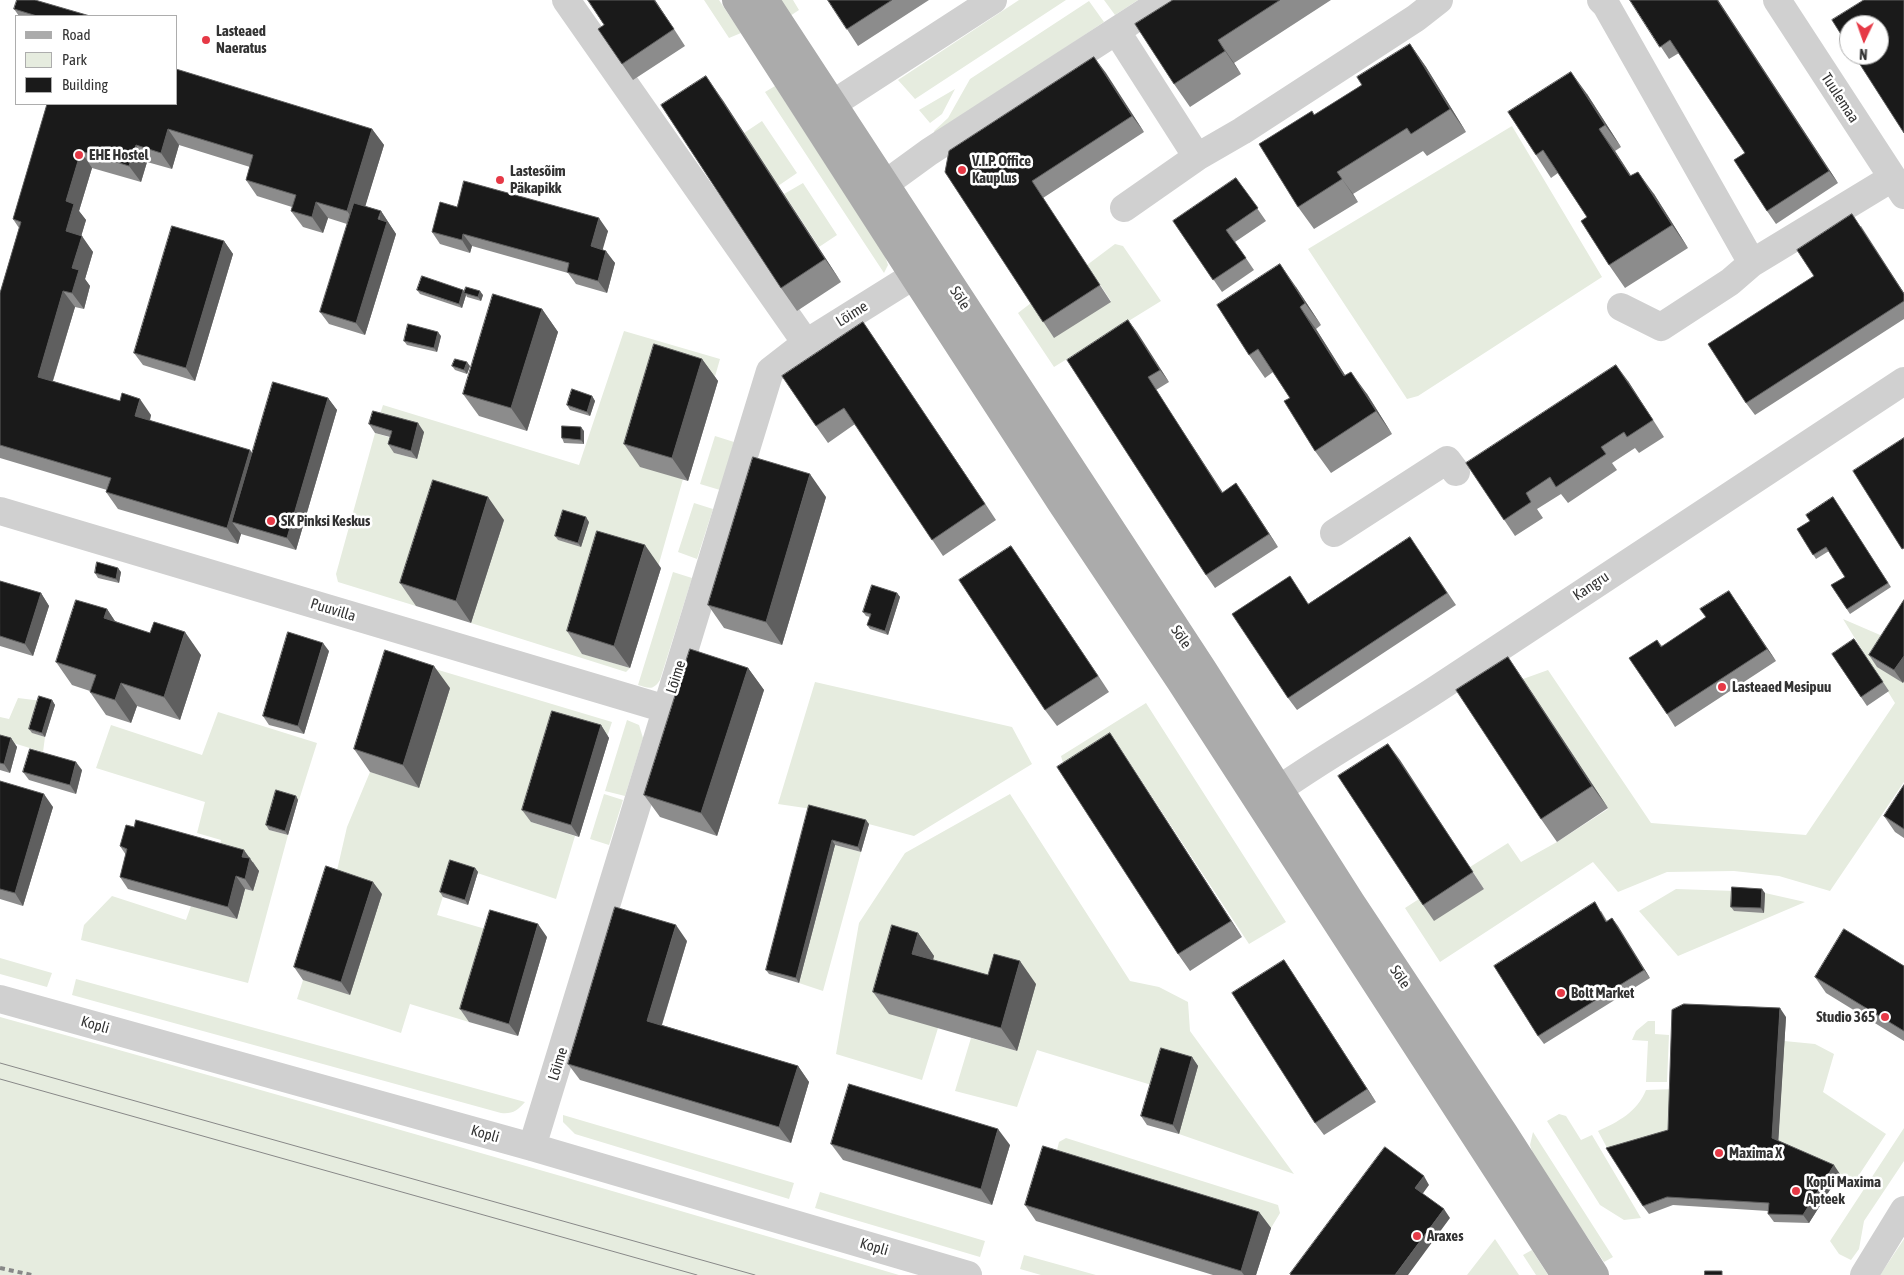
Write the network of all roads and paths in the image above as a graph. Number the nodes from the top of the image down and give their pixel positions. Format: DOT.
graph roads {
  1 [pos="566,0"];
  2 [pos="736,0"];
  3 [pos="765,0"];
  4 [pos="993,0"];
  5 [pos="1164,0"];
  6 [pos="1438,0"];
  7 [pos="1776,0"];
  8 [pos="1607,2"];
  9 [pos="1117,32"];
  10 [pos="822,111"];
  11 [pos="1197,157"];
  12 [pos="885,184"];
  13 [pos="1898,186"];
  14 [pos="1124,208"];
  15 [pos="936,261"];
  16 [pos="1752,263"];
  17 [pos="913,275"];
  18 [pos="1622,307"];
  19 [pos="806,343"];
  20 [pos="1904,382"];
  21 [pos="1456,472"];
  22 [pos="0,511"];
  23 [pos="1334,534"];
  24 [pos="666,709"];
  25 [pos="1269,797"];
  26 [pos="0,999"];
  27 [pos="532,1147"];
  28 [pos="1904,1210"];
  29 [pos="968,1275"];
  30 [pos="1565,1275"];
  31 [pos="1595,1275"];
  32 [pos="1864,1275"];
  1 -- 19 [label="street"];
  2 -- 10 [label="main road, Sõle"];
  3 -- 10 [label="main road, Sõle"];
  4 -- 10 [label="street"];
  5 -- 9 [label="street"];
  6 -- 11 [label="street"];
  7 -- 13 [label="street, Tuulemaa"];
  8 -- 16 [label="street"];
  9 -- 11 [label="street"];
  9 -- 12 [label="street"];
  10 -- 12 [label="main road, Sõle"];
  10 -- 17 [label="main road, Sõle"];
  11 -- 14 [label="street"];
  12 -- 15 [label="main road, Sõle"];
  13 -- 16 [label="street"];
  15 -- 17 [label="street, Lõime"];
  15 -- 25 [label="main road, Sõle"];
  16 -- 18 [label="street"];
  17 -- 19 [label="street, Lõime"];
  17 -- 25 [label="main road, Sõle"];
  19 -- 24 [label="street, Lõime"];
  20 -- 25 [label="street, Kangru"];
  21 -- 23 [label="street"];
  22 -- 24 [label="street, Puuvilla"];
  24 -- 27 [label="street, Lõime"];
  25 -- 30 [label="main road, Sõle"];
  25 -- 31 [label="main road, Sõle"];
  26 -- 27 [label="street, Kopli"];
  27 -- 29 [label="street, Kopli"];
  28 -- 32 [label="street"];
}
